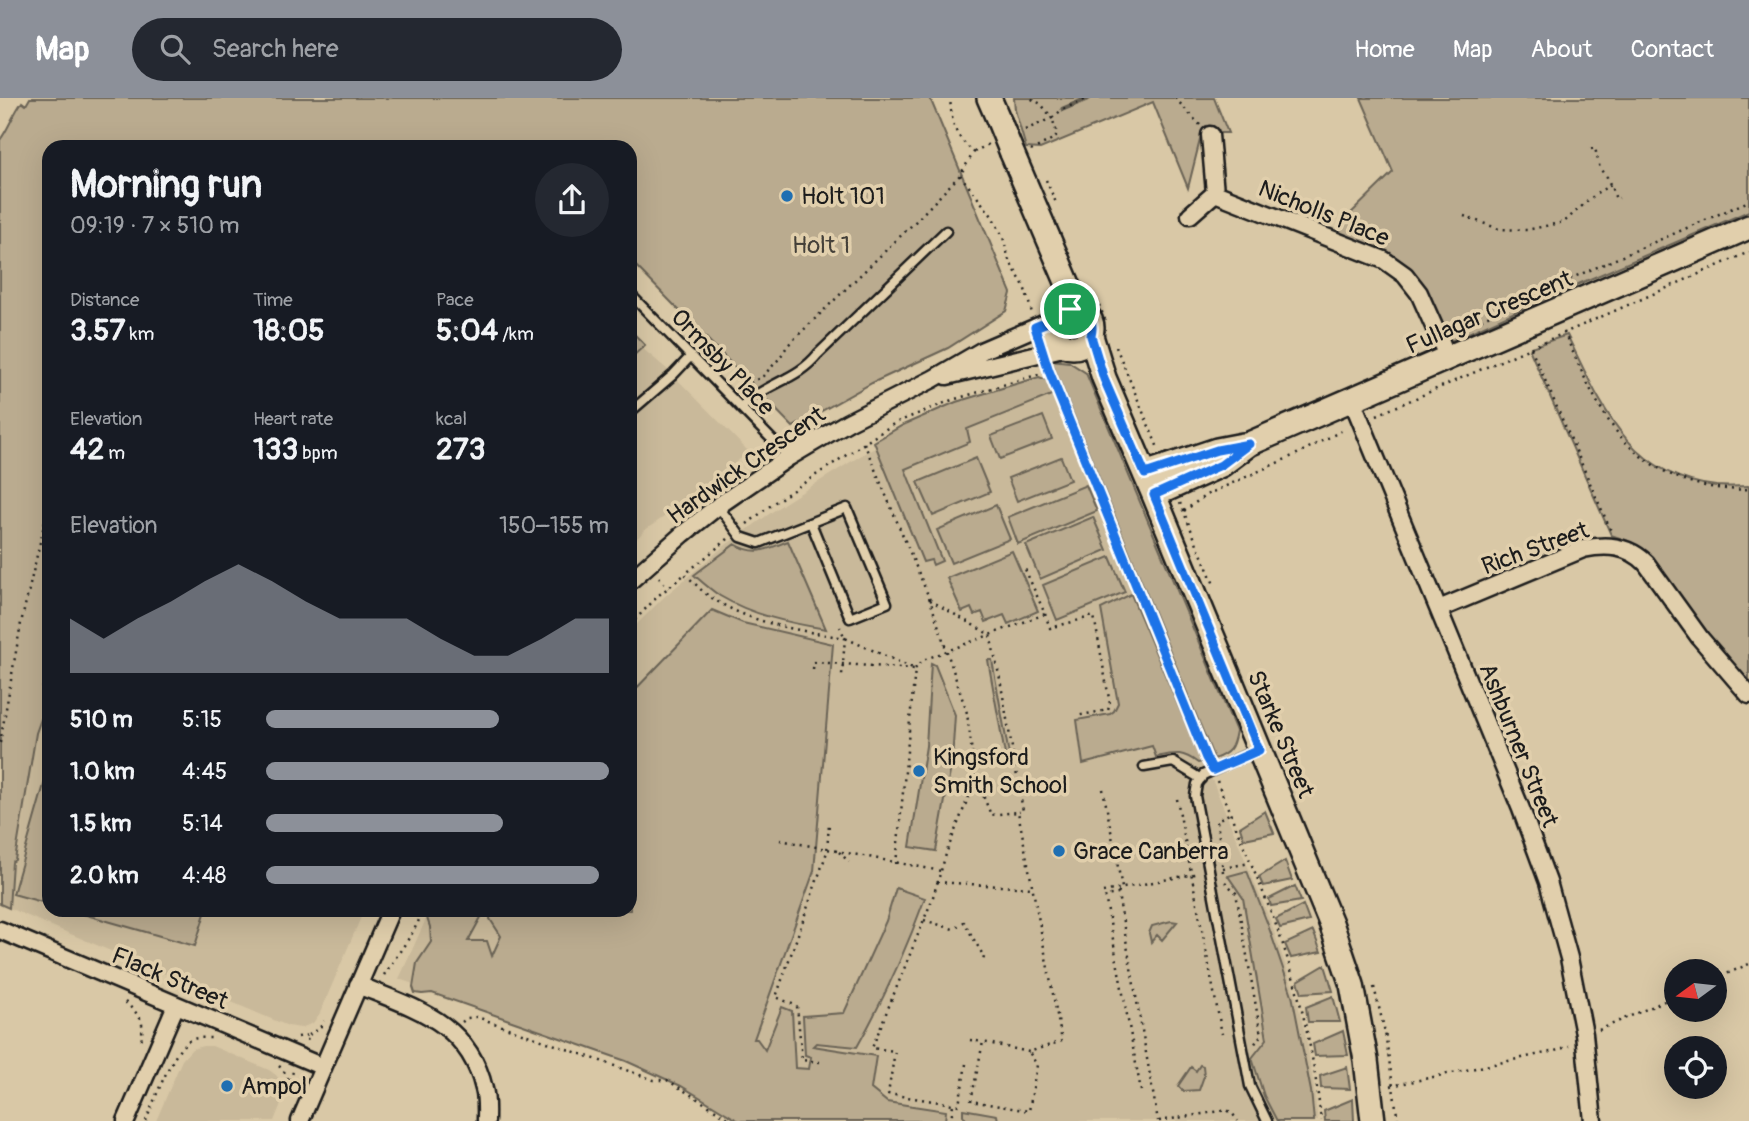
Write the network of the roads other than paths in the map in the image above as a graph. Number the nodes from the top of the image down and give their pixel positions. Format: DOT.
graph roads {
  1 [pos="989,98"];
  2 [pos="1210,135"];
  3 [pos="1215,193"];
  4 [pos="1190,215"];
  5 [pos="1749,228"];
  6 [pos="946,230"];
  7 [pos="1049,241"];
  8 [pos="637,301"];
  9 [pos="1087,303"];
  10 [pos="1049,321"];
  11 [pos="1086,341"];
  12 [pos="1449,347"];
  13 [pos="691,356"];
  14 [pos="933,379"];
  15 [pos="1352,400"];
  16 [pos="637,406"];
  17 [pos="740,407"];
  18 [pos="789,457"];
  19 [pos="1149,484"];
  20 [pos="718,506"];
  21 [pos="811,523"];
  22 [pos="637,575"];
  23 [pos="1439,609"];
  24 [pos="1749,695"];
  25 [pos="1259,750"];
  26 [pos="1144,767"];
  27 [pos="1201,779"];
  28 [pos="388,917"];
  29 [pos="0,930"];
  30 [pos="358,985"];
  31 [pos="176,1005"];
  32 [pos="323,1067"];
  33 [pos="126,1121"];
  34 [pos="300,1121"];
  35 [pos="486,1121"];
  36 [pos="1267,1121"];
  37 [pos="1373,1121"];
  38 [pos="1593,1121"];
  1 -- 7 [label="street, bridge"];
  2 -- 3 [label="street"];
  3 -- 4 [label="street"];
  3 -- 12 [label="street, Nicholls Place"];
  5 -- 12 [label="street, Fullagar Crescent"];
  6 -- 17 [label="lane"];
  7 -- 9 [label="street"];
  7 -- 10 [label="street"];
  8 -- 13 [label="lane, Ormsby Place"];
  9 -- 10 [label="street"];
  9 -- 11 [label="street"];
  10 -- 11 [label="street"];
  10 -- 14 [label="street, Hardwick Crescent"];
  11 -- 14 [label="street, Hardwick Crescent"];
  11 -- 19 [label="street, Starke Street"];
  12 -- 15 [label="street, Fullagar Crescent"];
  13 -- 16 [label="lane"];
  13 -- 17 [label="lane, Ormsby Place"];
  14 -- 18 [label="street, Hardwick Crescent"];
  15 -- 19 [label="street, Fullagar Crescent"];
  15 -- 23 [label="street, Ashburner Street"];
  17 -- 18 [label="lane, Ormsby Place"];
  18 -- 20 [label="street, Hardwick Crescent"];
  19 -- 25 [label="street, Starke Street"];
  20 -- 21 [label="lane"];
  20 -- 22 [label="street, Hardwick Crescent"];
  21 -- 21 [label="lane"];
  23 -- 24 [label="street, Rich Street"];
  23 -- 38 [label="street, Ashburner Street"];
  25 -- 27 [label="lane"];
  25 -- 37 [label="street, Starke Street"];
  26 -- 27 [label="lane"];
  27 -- 36 [label="lane"];
  28 -- 30 [label="street"];
  29 -- 31 [label="street, Flack Street"];
  30 -- 32 [label="street"];
  30 -- 35 [label="street"];
  31 -- 32 [label="street, Flack Street"];
  31 -- 33 [label="street"];
  32 -- 34 [label="street"];
}
